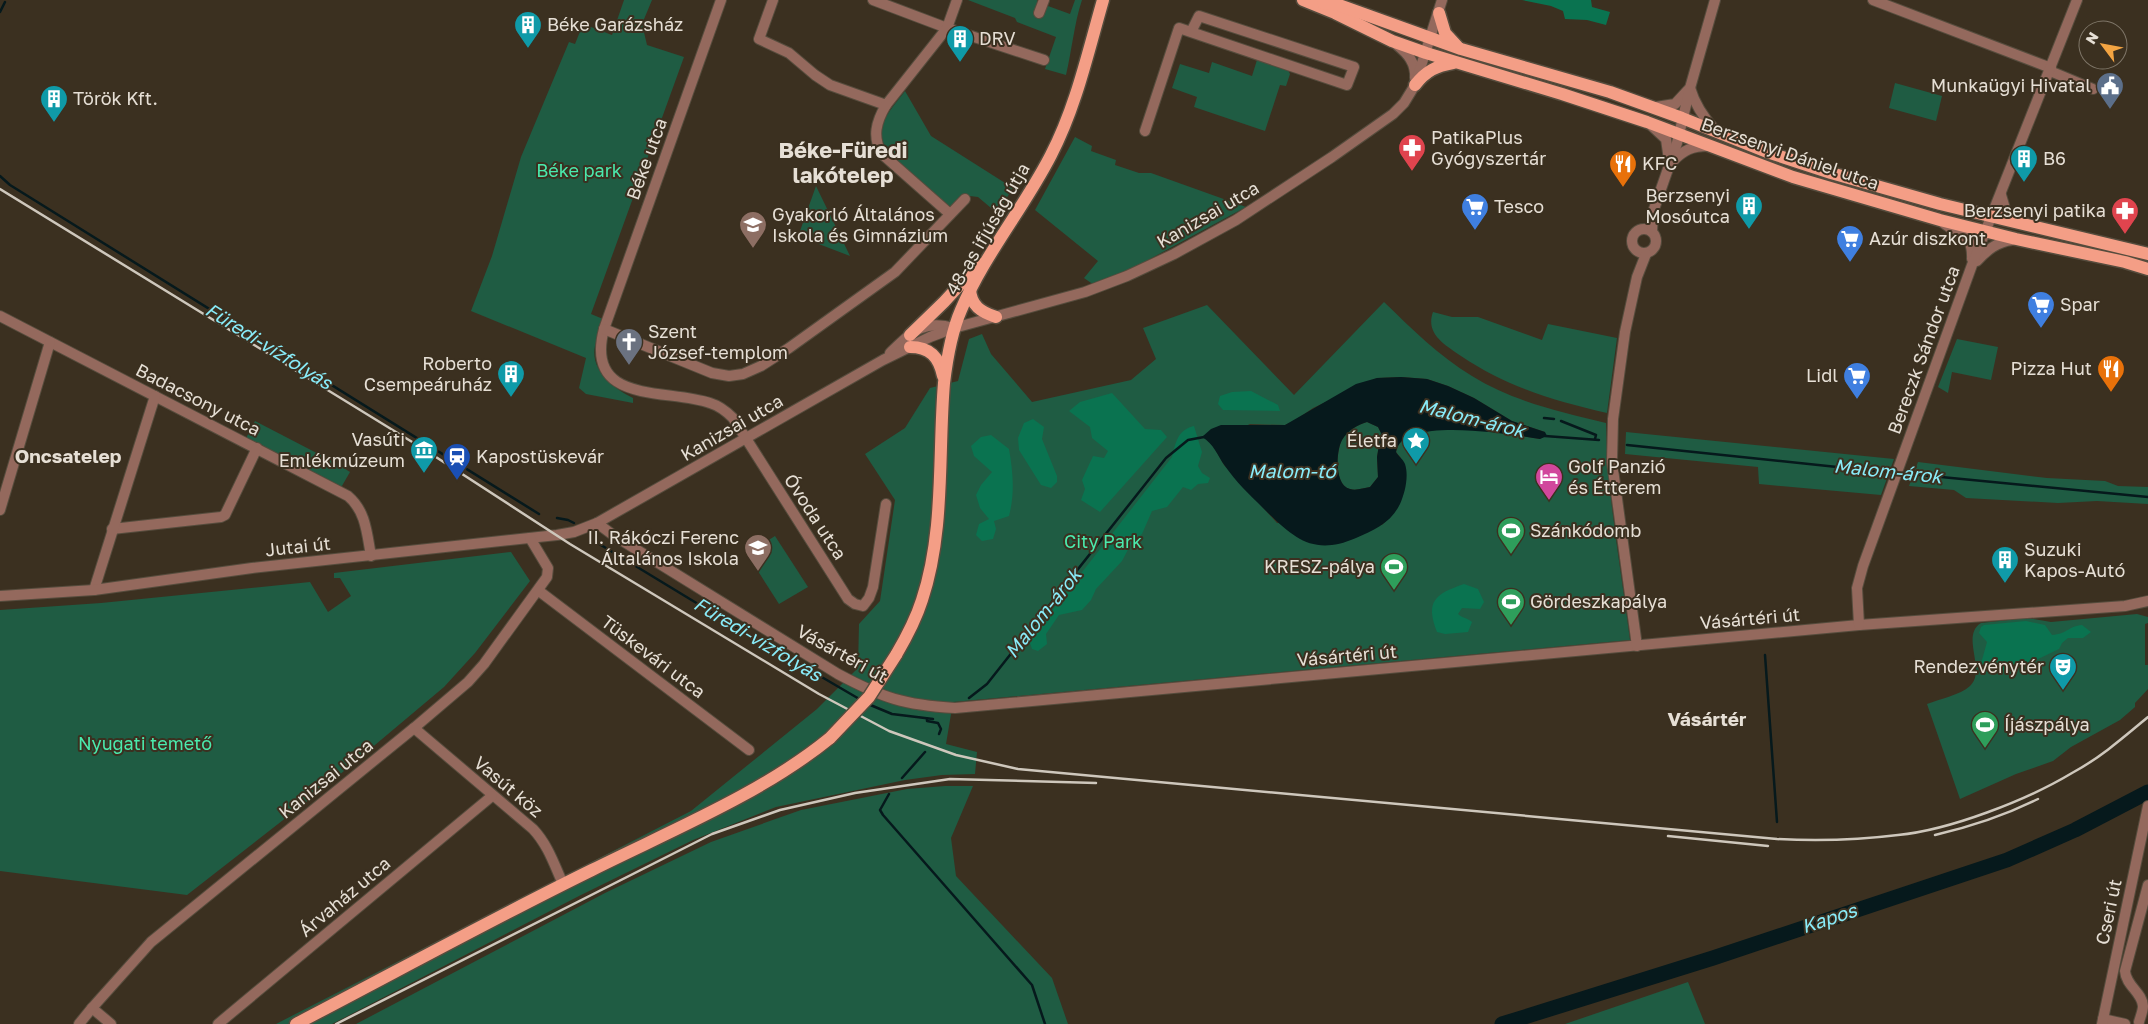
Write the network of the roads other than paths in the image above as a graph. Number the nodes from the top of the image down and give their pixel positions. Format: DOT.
graph roads {
  1 [pos="721,0"];
  2 [pos="773,0"];
  3 [pos="873,0"];
  4 [pos="957,0"];
  5 [pos="1044,0"];
  6 [pos="1103,0"];
  7 [pos="1303,0"];
  8 [pos="1442,0"];
  9 [pos="1715,0"];
  10 [pos="1873,0"];
  11 [pos="2077,0"];
  12 [pos="1039,13"];
  13 [pos="1439,13"];
  14 [pos="947,28"];
  15 [pos="1191,32"];
  16 [pos="1431,39"];
  17 [pos="1392,41"];
  18 [pos="1461,49"];
  19 [pos="1305,51"];
  20 [pos="1426,54"];
  21 [pos="1044,60"];
  22 [pos="1456,63"];
  23 [pos="1299,69"];
  24 [pos="2050,69"];
  25 [pos="1415,85"];
  26 [pos="1690,88"];
  27 [pos="2093,89"];
  28 [pos="886,105"];
  29 [pos="1652,107"];
  30 [pos="1682,118"];
  31 [pos="1647,122"];
  32 [pos="1145,131"];
  33 [pos="1716,131"];
  34 [pos="1679,134"];
  35 [pos="1711,146"];
  36 [pos="1669,166"];
  37 [pos="2001,194"];
  38 [pos="964,198"];
  39 [pos="950,214"];
  40 [pos="1992,217"];
  41 [pos="1940,220"];
  42 [pos="2018,223"];
  43 [pos="1006,231"];
  44 [pos="1648,231"];
  45 [pos="1986,231"];
  46 [pos="2016,239"];
  47 [pos="1642,253"];
  48 [pos="2148,254"];
  49 [pos="1972,265"];
  50 [pos="2148,269"];
  51 [pos="970,289"];
  52 [pos="0,316"];
  53 [pos="996,317"];
  54 [pos="954,328"];
  55 [pos="604,329"];
  56 [pos="910,341"];
  57 [pos="50,342"];
  58 [pos="944,383"];
  59 [pos="155,396"];
  60 [pos="745,439"];
  61 [pos="256,448"];
  62 [pos="886,504"];
  63 [pos="0,510"];
  64 [pos="597,523"];
  65 [pos="112,529"];
  66 [pos="530,538"];
  67 [pos="371,556"];
  68 [pos="94,590"];
  69 [pos="539,591"];
  70 [pos="0,596"];
  71 [pos="2148,601"];
  72 [pos="1859,626"];
  73 [pos="1637,646"];
  74 [pos="414,728"];
  75 [pos="749,750"];
  76 [pos="492,796"];
  77 [pos="2148,809"];
  78 [pos="563,884"];
  79 [pos="2148,885"];
  80 [pos="92,1008"];
  81 [pos="2102,1022"];
  82 [pos="2139,1023"];
  83 [pos="79,1024"];
  84 [pos="111,1024"];
  85 [pos="218,1024"];
  86 [pos="296,1024"];
  87 [pos="2125,1024"];
  1 -- 55 [label="street, Béke utca"];
  2 -- 28 [label="street"];
  3 -- 14 [label="street"];
  4 -- 14 [label="street"];
  5 -- 12 [label="street"];
  6 -- 43 [label="main road, 48-as ifjúság útja"];
  7 -- 16 [label="main road, Berzsenyi Dániel utca"];
  7 -- 17 [label="main road, Berzsenyi Dániel utca"];
  8 -- 13 [label="street, Kanizsai utca"];
  9 -- 26 [label="street"];
  10 -- 24 [label="street"];
  11 -- 24 [label="street, Bereczk Sándor utca"];
  13 -- 16 [label="street, Kanizsai utca"];
  13 -- 18 [label="main road"];
  14 -- 21 [label="street"];
  14 -- 28 [label="street"];
  15 -- 19 [label="street"];
  15 -- 23 [label="street"];
  15 -- 32 [label="street"];
  16 -- 18 [label="main road, Berzsenyi Dániel utca"];
  16 -- 20 [label="street, Kanizsai utca"];
  17 -- 20 [label="main road, Berzsenyi Dániel utca"];
  17 -- 25 [label="street"];
  18 -- 29 [label="main road, Berzsenyi Dániel utca"];
  19 -- 23 [label="street"];
  19 -- 23 [label="street"];
  20 -- 22 [label="main road, Berzsenyi Dániel utca"];
  20 -- 25 [label="street, Kanizsai utca"];
  22 -- 25 [label="main road"];
  22 -- 31 [label="main road, Berzsenyi Dániel utca"];
  24 -- 27 [label="street"];
  24 -- 37 [label="street, Bereczk Sándor utca"];
  25 -- 53 [label="street, Kanizsai utca"];
  26 -- 29 [label="street"];
  26 -- 30 [label="street"];
  26 -- 33 [label="street"];
  28 -- 39 [label="street"];
  29 -- 30 [label="main road, Berzsenyi Dániel utca"];
  30 -- 33 [label="main road, Berzsenyi Dániel utca"];
  30 -- 34 [label="street"];
  31 -- 34 [label="main road, Berzsenyi Dániel utca"];
  31 -- 36 [label="street"];
  33 -- 40 [label="main road, Berzsenyi Dániel utca"];
  34 -- 35 [label="main road, Berzsenyi Dániel utca"];
  34 -- 36 [label="street"];
  35 -- 36 [label="street"];
  35 -- 41 [label="main road, Berzsenyi Dániel utca"];
  36 -- 44 [label="street"];
  37 -- 40 [label="street, Bereczk Sándor utca"];
  37 -- 42 [label="street"];
  38 -- 39 [label="street, 48-as ifjúság útja"];
  39 -- 55 [label="street, 48-as ifjúság útja"];
  40 -- 42 [label="main road, Berzsenyi Dániel utca"];
  40 -- 45 [label="street, Bereczk Sándor utca"];
  41 -- 45 [label="main road, Berzsenyi Dániel utca"];
  41 -- 49 [label="street"];
  42 -- 48 [label="main road, Berzsenyi Dániel utca"];
  43 -- 51 [label="main road, 48-as ifjúság útja"];
  43 -- 56 [label="main road"];
  44 -- 47 [label="street"];
  44 -- 47 [label="street"];
  45 -- 46 [label="main road, Berzsenyi Dániel utca"];
  45 -- 49 [label="street, Bereczk Sándor utca"];
  46 -- 49 [label="street"];
  46 -- 50 [label="main road, Berzsenyi Dániel utca"];
  47 -- 73 [label="street"];
  49 -- 72 [label="street, Bereczk Sándor utca"];
  51 -- 53 [label="main road"];
  51 -- 54 [label="main road, 48-as ifjúság útja"];
  52 -- 57 [label="street, Badacsony utca"];
  53 -- 54 [label="street, Kanizsai utca"];
  54 -- 56 [label="street, Kanizsai utca"];
  54 -- 58 [label="main road, 48-as ifjúság útja"];
  55 -- 60 [label="street, Béke utca"];
  56 -- 58 [label="main road"];
  56 -- 60 [label="street, Kanizsai utca"];
  57 -- 59 [label="street, Badacsony utca"];
  57 -- 63 [label="street"];
  58 -- 78 [label="main road, 48-as ifjúság útja, bridge"];
  59 -- 61 [label="street, Badacsony utca"];
  59 -- 65 [label="street"];
  60 -- 62 [label="street, Óvoda utca"];
  60 -- 64 [label="street, Kanizsai utca"];
  61 -- 65 [label="street"];
  61 -- 67 [label="street, Badacsony utca"];
  64 -- 66 [label="street, Jutai út"];
  64 -- 73 [label="street, Vásártéri út"];
  65 -- 68 [label="street"];
  66 -- 67 [label="street, Jutai út"];
  66 -- 69 [label="street, Kanizsai utca"];
  67 -- 68 [label="street, Jutai út"];
  68 -- 70 [label="street, Jutai út"];
  69 -- 74 [label="street, Kanizsai utca"];
  69 -- 75 [label="street, Tüskevári utca"];
  71 -- 72 [label="street, Vásártéri út"];
  72 -- 73 [label="street, Vásártéri út"];
  74 -- 76 [label="street, Vasút köz"];
  74 -- 80 [label="street, Kanizsai utca"];
  76 -- 78 [label="street, Vasút köz"];
  76 -- 85 [label="street, Árvaház utca"];
  77 -- 81 [label="street, Cseri út"];
  78 -- 86 [label="main road, 48-as ifjúság útja"];
  79 -- 82 [label="street"];
  80 -- 83 [label="street, Kanizsai utca"];
  80 -- 84 [label="street"];
  81 -- 87 [label="street"];
}
